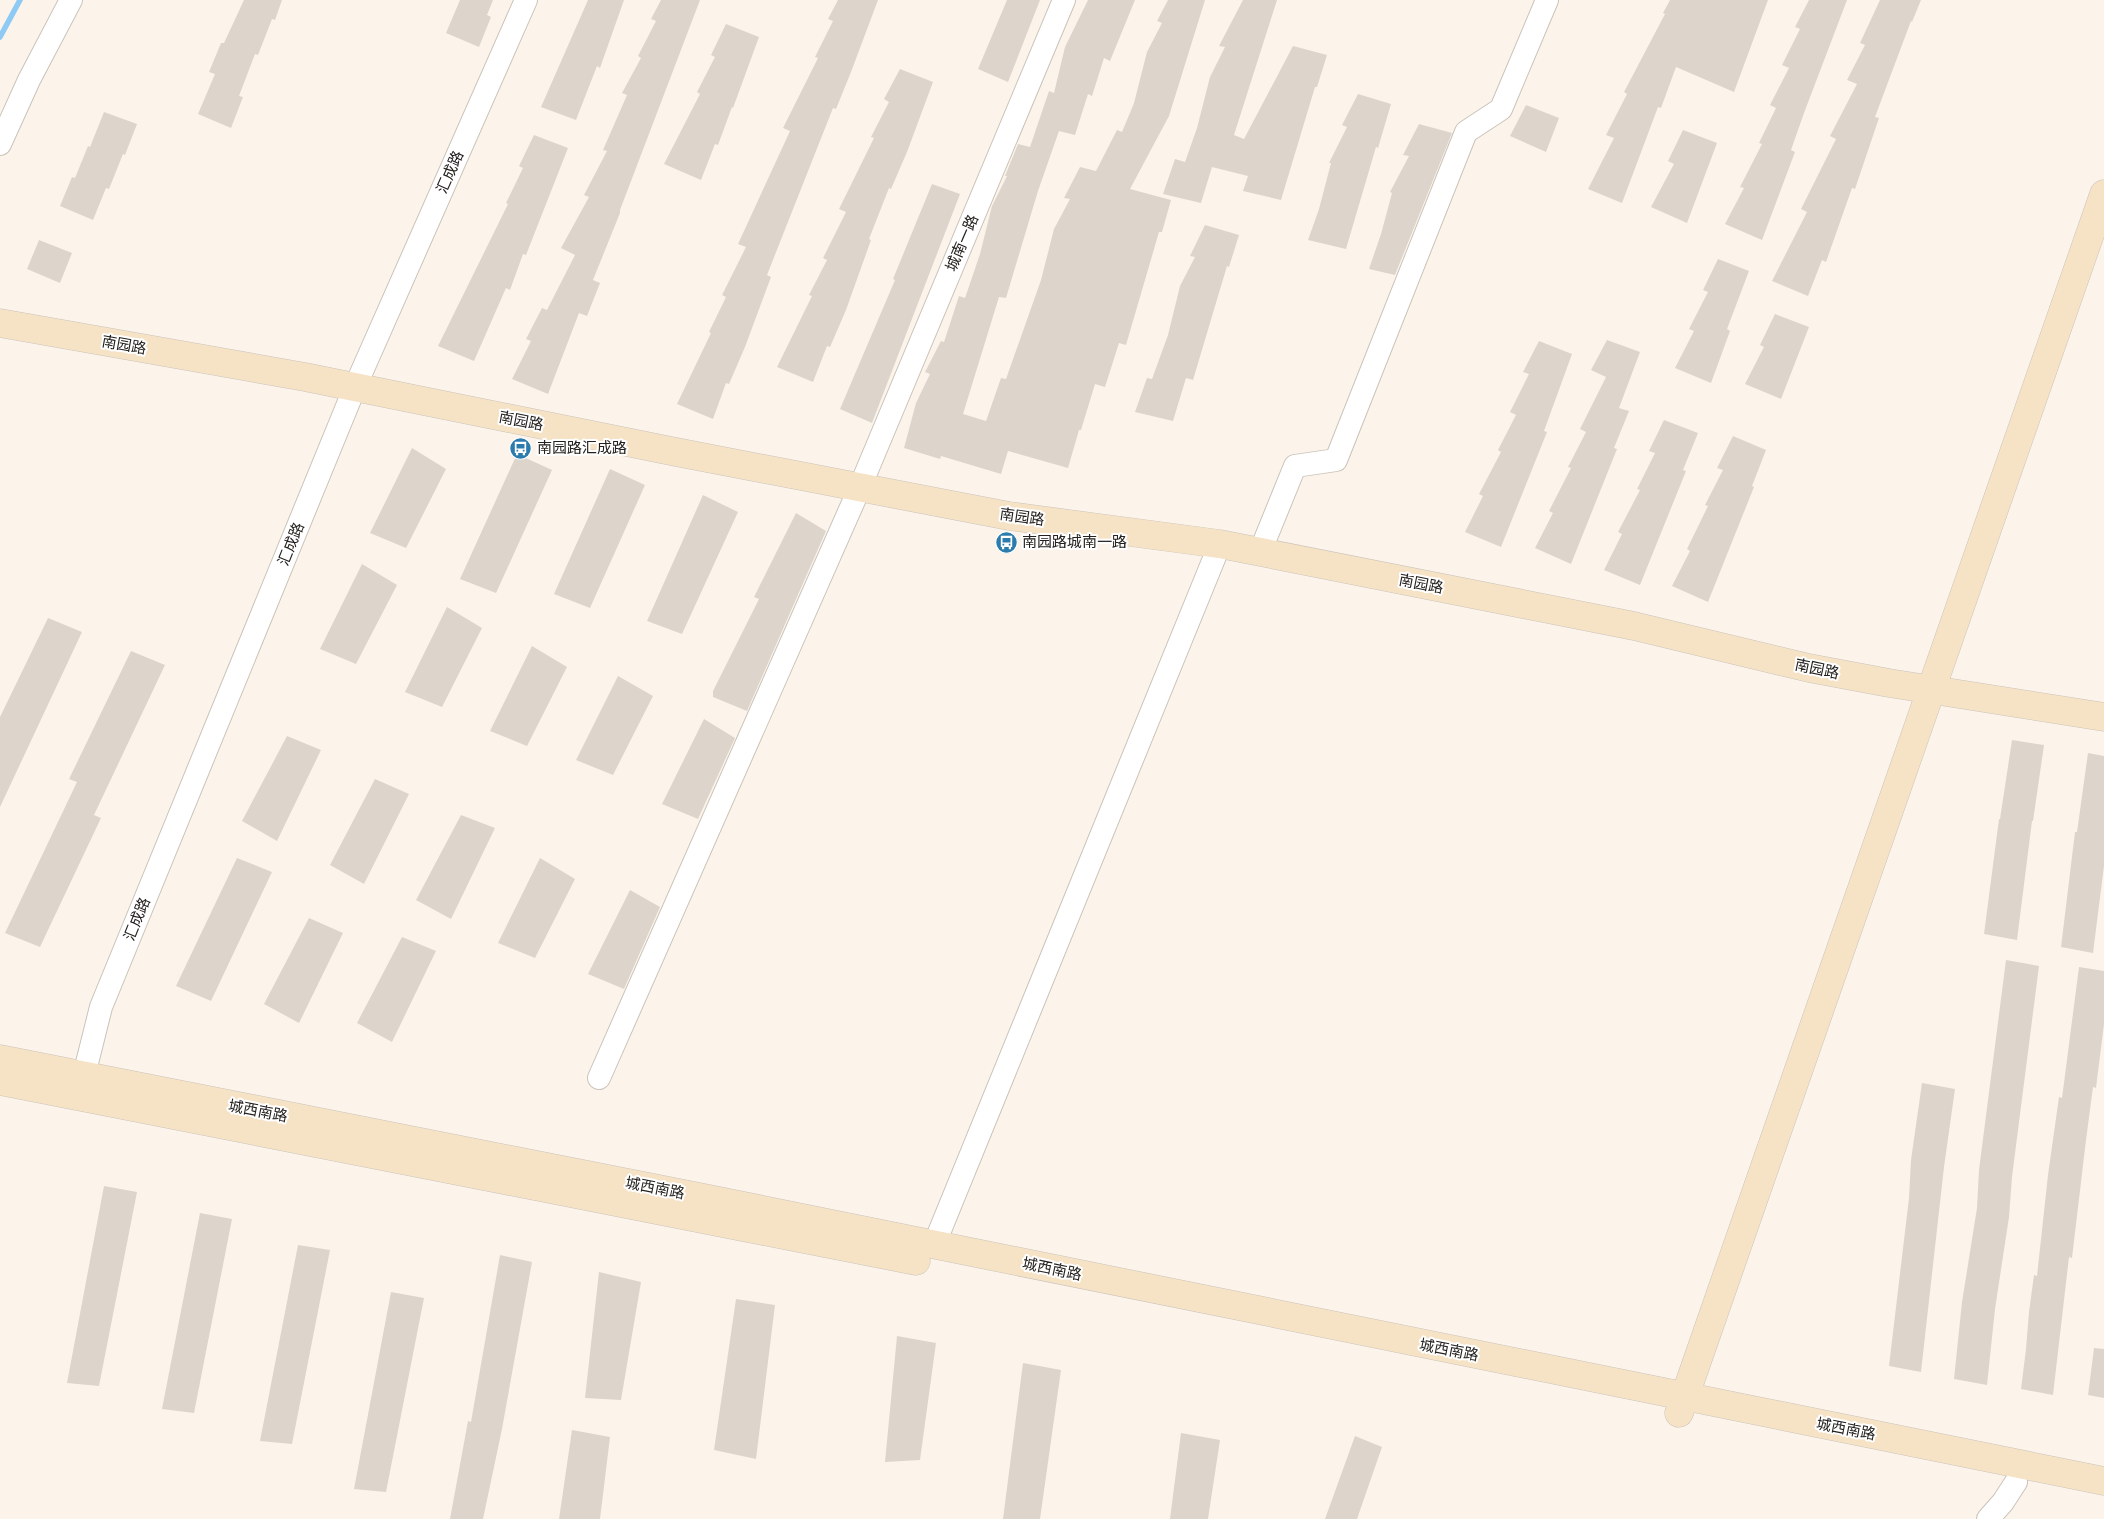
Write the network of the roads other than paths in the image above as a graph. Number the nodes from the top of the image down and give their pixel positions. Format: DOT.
graph roads {
  1 [pos="71,0"];
  2 [pos="526,0"];
  3 [pos="1064,0"];
  4 [pos="1547,0"];
  5 [pos="0,144"];
  6 [pos="2104,194"];
  7 [pos="0,323"];
  8 [pos="355,387"];
  9 [pos="860,487"];
  10 [pos="1220,544"];
  11 [pos="1260,552"];
  12 [pos="1931,690"];
  13 [pos="2104,717"];
  14 [pos="0,1059"];
  15 [pos="599,1078"];
  16 [pos="0,1081"];
  17 [pos="81,1087"];
  18 [pos="934,1245"];
  19 [pos="1682,1406"];
  20 [pos="2104,1481"];
  21 [pos="2016,1482"];
  22 [pos="2104,1500"];
  23 [pos="1988,1519"];
  1 -- 5 [label="street"];
  2 -- 8 [label="street, 汇成路"];
  3 -- 9 [label="street, 城南一路"];
  4 -- 11 [label="street"];
  6 -- 12 [label="main road"];
  7 -- 8 [label="main road, 南园路"];
  8 -- 9 [label="main road, 南园路"];
  8 -- 17 [label="street, 汇成路"];
  9 -- 10 [label="main road, 南园路"];
  9 -- 15 [label="street, 城南一路"];
  10 -- 11 [label="main road, 南园路"];
  10 -- 18 [label="street"];
  11 -- 12 [label="main road, 南园路"];
  12 -- 13 [label="main road, 南园路"];
  12 -- 19 [label="main road"];
  14 -- 17 [label="main road, 城西南路"];
  16 -- 17 [label="main road, 城西南路"];
  17 -- 18 [label="main road, 城西南路"];
  17 -- 19 [label="main road, 城西南路"];
  18 -- 19 [label="main road, 城西南路"];
  19 -- 20 [label="main road, 城西南路"];
  19 -- 21 [label="main road, 城西南路"];
  21 -- 22 [label="main road, 城西南路"];
  21 -- 23 [label="street"];
}
